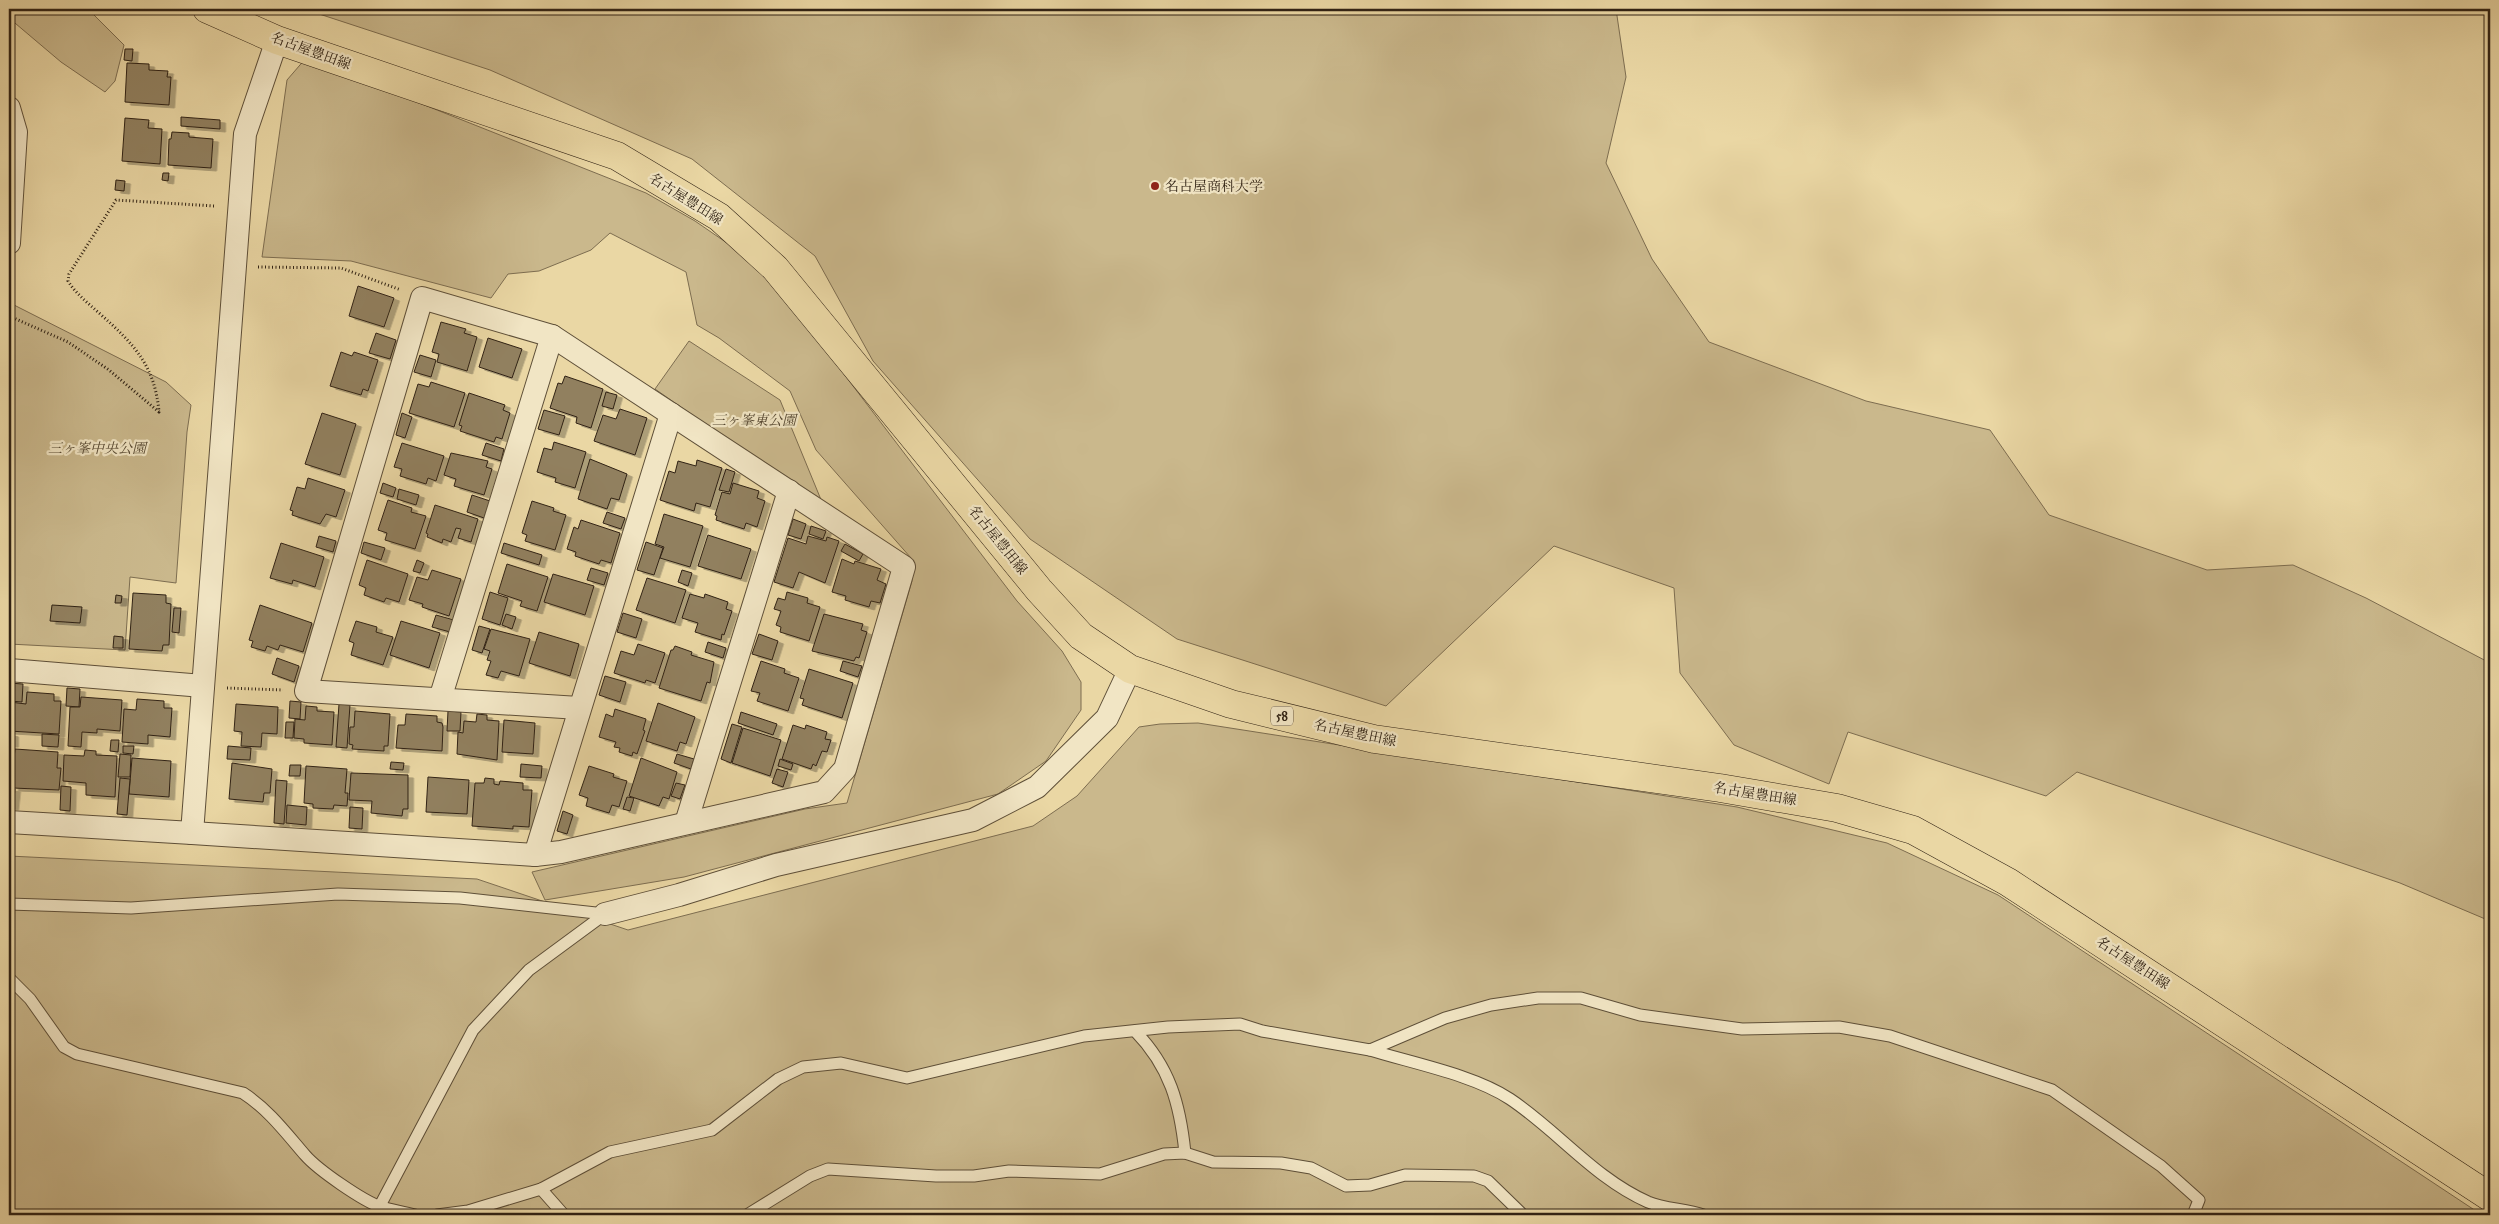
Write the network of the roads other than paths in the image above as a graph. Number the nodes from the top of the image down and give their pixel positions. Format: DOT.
graph roads {
  1 [pos="207,9"];
  2 [pos="277,40"];
  3 [pos="9,108"];
  4 [pos="9,231"];
  5 [pos="552,336"];
  6 [pos="671,414"];
  7 [pos="789,491"];
  8 [pos="1130,668"];
  9 [pos="9,670"];
  10 [pos="213,687"];
  11 [pos="440,699"];
  12 [pos="579,708"];
  13 [pos="9,822"];
  14 [pos="686,823"];
  15 [pos="192,833"];
  16 [pos="535,855"];
  17 [pos="9,904"];
  18 [pos="605,914"];
  19 [pos="9,978"];
  20 [pos="1135,1031"];
  21 [pos="1370,1050"];
  22 [pos="1184,1153"];
  23 [pos="541,1189"];
  24 [pos="2490,1197"];
  25 [pos="2199,1200"];
  26 [pos="377,1211"];
  27 [pos="415,1215"];
  28 [pos="437,1215"];
  29 [pos="564,1215"];
  30 [pos="747,1215"];
  31 [pos="1523,1215"];
  32 [pos="1703,1215"];
  33 [pos="2193,1215"];
  34 [pos="2205,1215"];
  1 -- 2 [label="main road, 名古屋豊田線 / 58"];
  2 -- 8 [label="main road, 名古屋豊田線 / 58"];
  2 -- 10 [label="street"];
  3 -- 4 [label="street"];
  5 -- 6 [label="street"];
  5 -- 11 [label="street"];
  5 -- 11 [label="street"];
  6 -- 7 [label="street"];
  6 -- 12 [label="street"];
  7 -- 14 [label="street"];
  7 -- 14 [label="street"];
  8 -- 18 [label="street"];
  8 -- 24 [label="main road, 名古屋豊田線 / 58"];
  9 -- 10 [label="street"];
  10 -- 15 [label="street"];
  11 -- 12 [label="street"];
  12 -- 16 [label="street"];
  13 -- 15 [label="street"];
  14 -- 16 [label="street"];
  15 -- 16 [label="street"];
  17 -- 18 [label="lane"];
  18 -- 26 [label="lane"];
  19 -- 26 [label="lane"];
  20 -- 21 [label="lane"];
  20 -- 22 [label="lane"];
  20 -- 23 [label="lane"];
  21 -- 25 [label="lane"];
  21 -- 32 [label="lane"];
  22 -- 30 [label="lane"];
  22 -- 31 [label="lane"];
  23 -- 28 [label="lane"];
  23 -- 29 [label="lane"];
  25 -- 33 [label="lane"];
  25 -- 34 [label="lane"];
  26 -- 27 [label="lane"];
}
